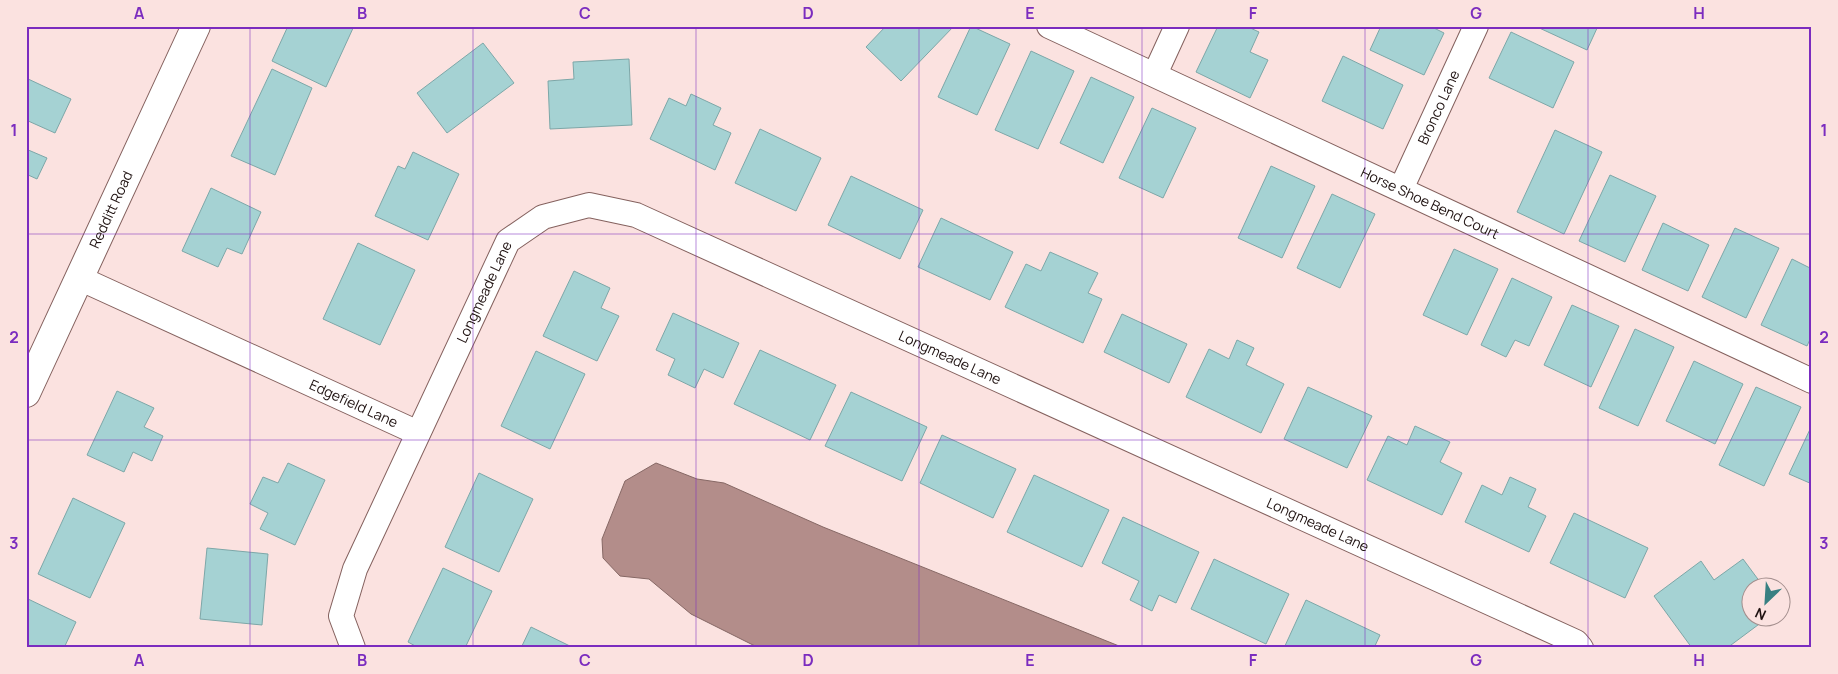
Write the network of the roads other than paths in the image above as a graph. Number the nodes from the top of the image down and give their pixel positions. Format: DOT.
graph roads {
  1 [pos="196,26"];
  2 [pos="1049,26"];
  3 [pos="1177,26"];
  4 [pos="1476,26"];
  5 [pos="1155,74"];
  6 [pos="1401,189"];
  7 [pos="79,278"];
  8 [pos="1812,381"];
  9 [pos="26,393"];
  10 [pos="418,433"];
  11 [pos="353,648"];
  12 [pos="1581,648"];
  1 -- 7 [label="street, Redditt Road"];
  2 -- 5 [label="street, Horse Shoe Bend Court"];
  3 -- 5 [label="street"];
  4 -- 6 [label="street, Bronco Lane"];
  5 -- 6 [label="street, Horse Shoe Bend Court"];
  6 -- 8 [label="street, Horse Shoe Bend Court"];
  7 -- 9 [label="street, Redditt Road"];
  7 -- 10 [label="street, Edgefield Lane"];
  10 -- 11 [label="street"];
  10 -- 12 [label="street, Longmeade Lane"];
}
